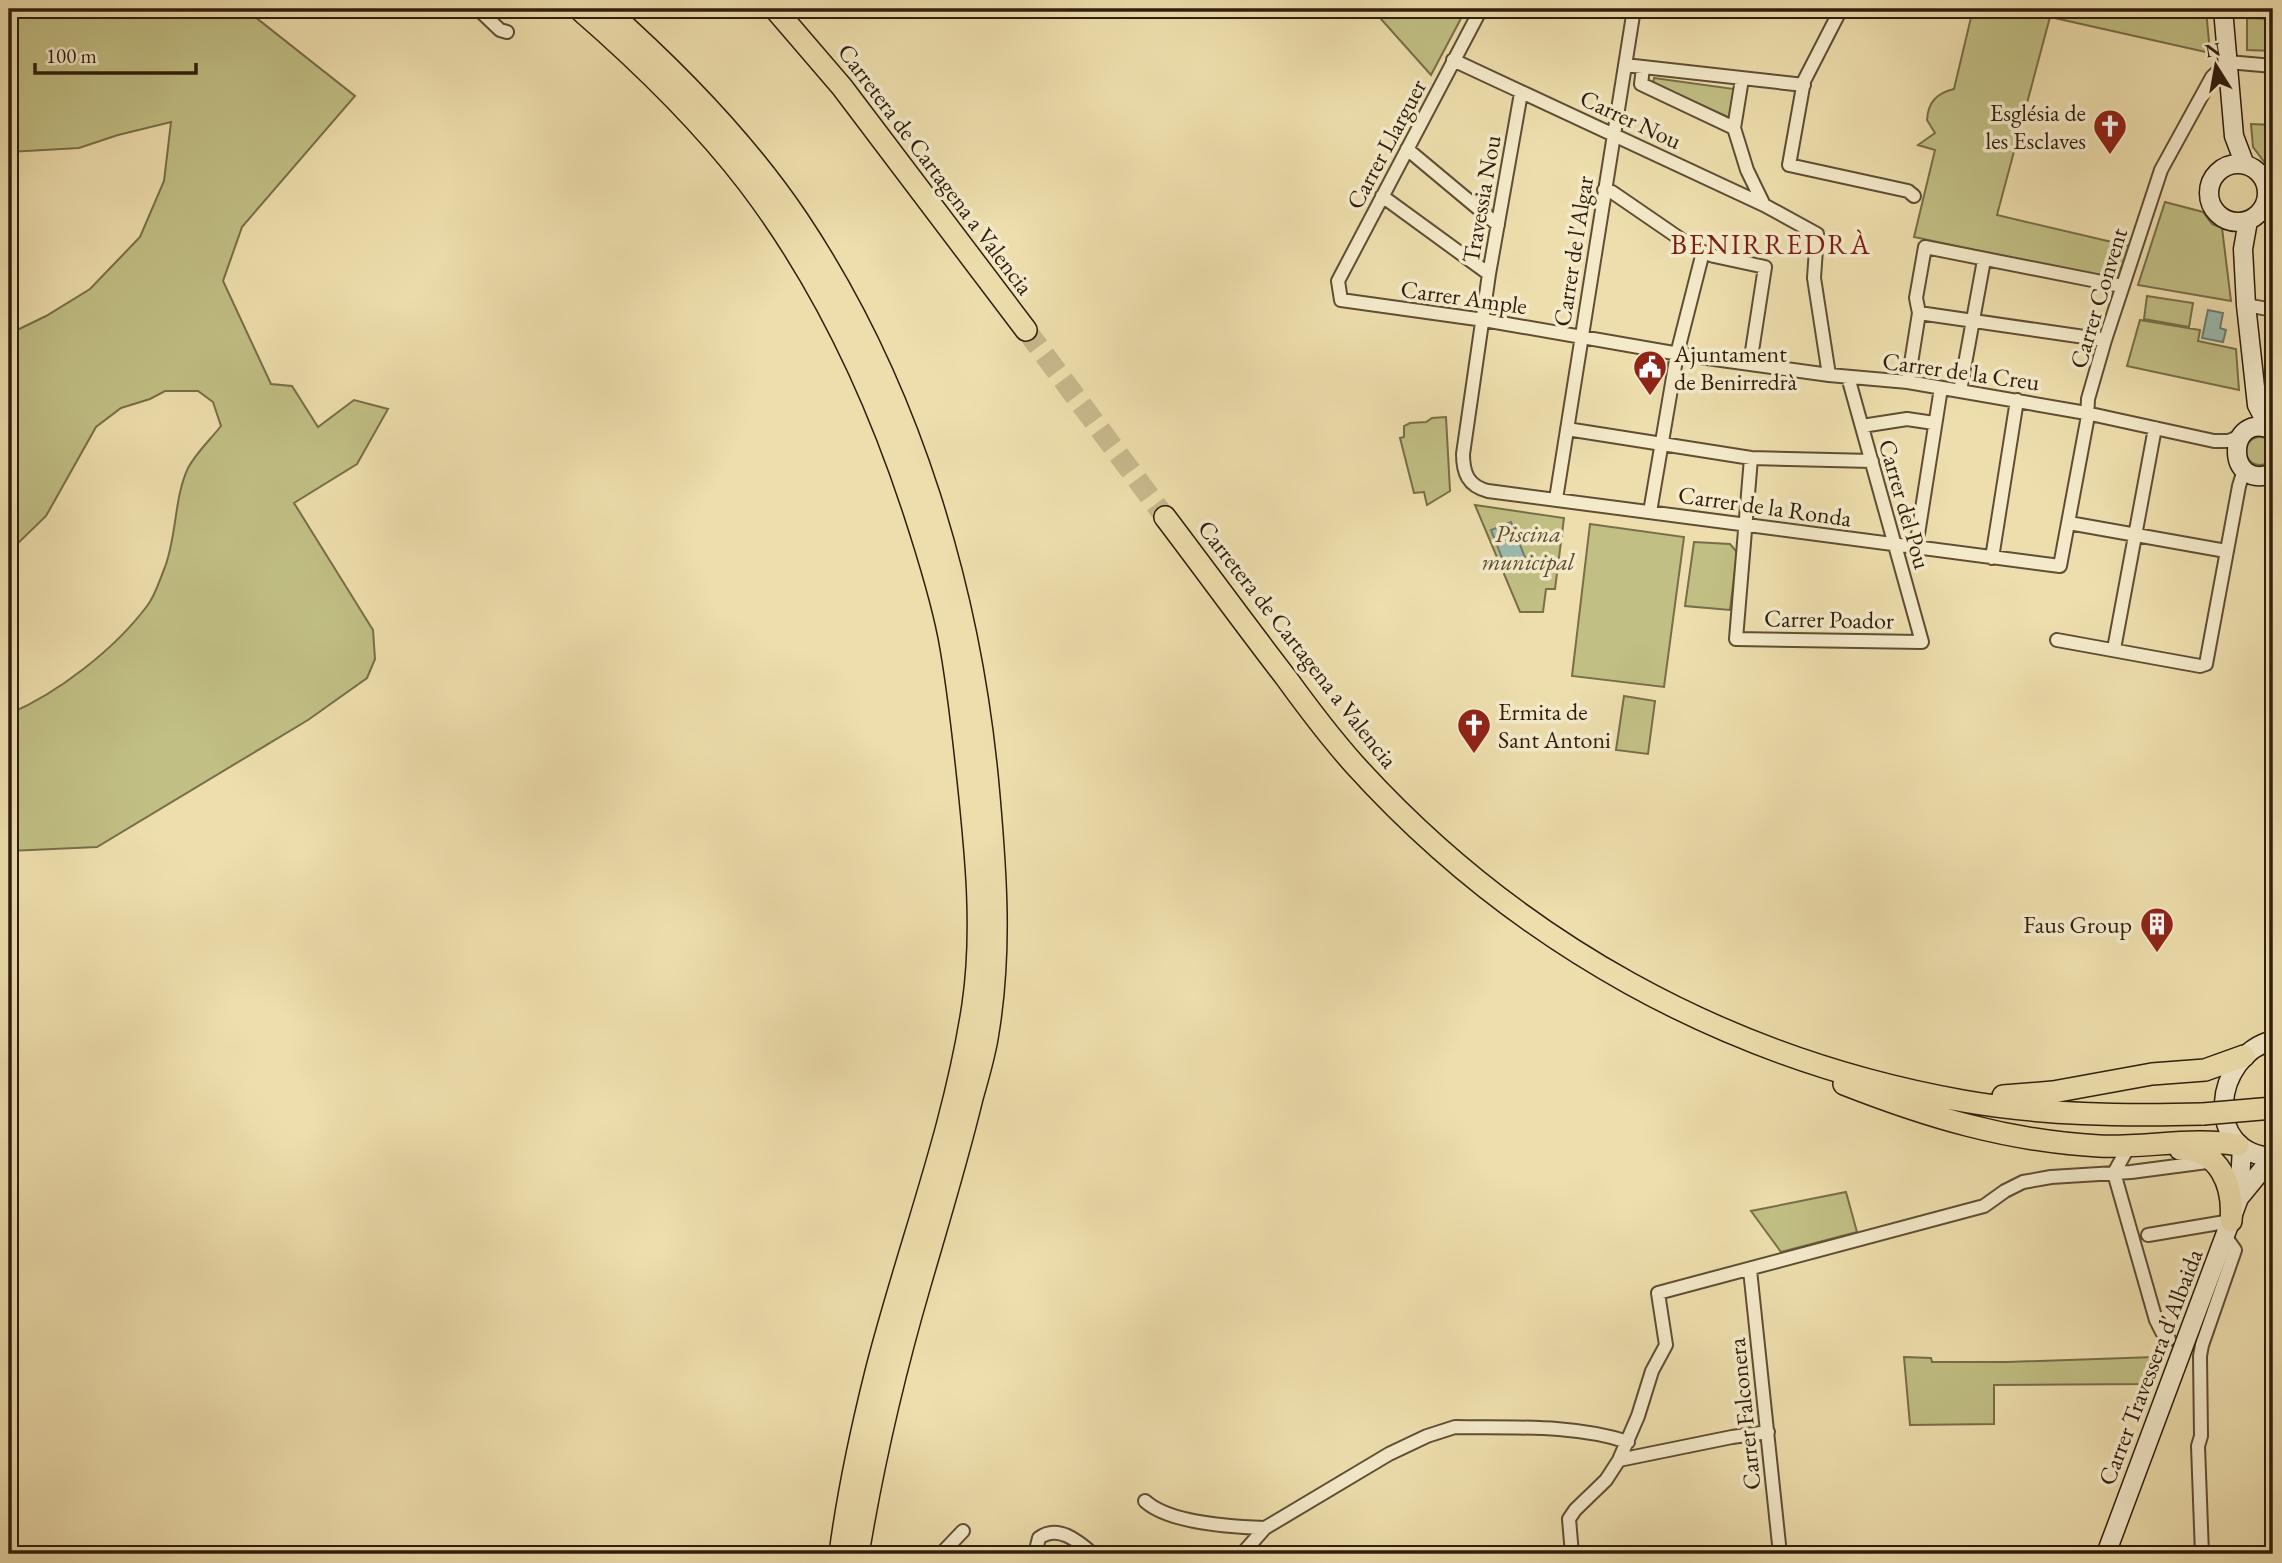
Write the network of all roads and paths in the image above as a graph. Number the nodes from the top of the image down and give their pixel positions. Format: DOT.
graph roads {
  1 [pos="478,9"];
  2 [pos="579,9"];
  3 [pos="606,9"];
  4 [pos="775,9"];
  5 [pos="1481,9"];
  6 [pos="1634,9"];
  7 [pos="1841,9"];
  8 [pos="2223,9"];
  9 [pos="507,32"];
  10 [pos="1454,60"];
  11 [pos="2228,62"];
  12 [pos="1625,65"];
  13 [pos="2273,66"];
  14 [pos="1643,68"];
  15 [pos="1742,79"];
  16 [pos="1804,85"];
  17 [pos="1521,93"];
  18 [pos="1734,128"];
  19 [pos="1613,133"];
  20 [pos="2234,136"];
  21 [pos="1407,149"];
  22 [pos="2245,165"];
  23 [pos="2220,170"];
  24 [pos="1604,190"];
  25 [pos="1382,196"];
  26 [pos="1914,196"];
  27 [pos="1764,205"];
  28 [pos="2230,221"];
  29 [pos="2248,221"];
  30 [pos="1498,225"];
  31 [pos="2242,249"];
  32 [pos="1703,252"];
  33 [pos="1984,260"];
  34 [pos="1489,274"];
  35 [pos="2122,286"];
  36 [pos="1341,300"];
  37 [pos="2246,305"];
  38 [pos="2273,310"];
  39 [pos="1919,313"];
  40 [pos="1483,320"];
  41 [pos="1974,320"];
  42 [pos="1026,330"];
  43 [pos="1580,337"];
  44 [pos="2105,340"];
  45 [pos="1677,354"];
  46 [pos="1750,364"];
  47 [pos="1829,375"];
  48 [pos="1848,377"];
  49 [pos="1908,382"];
  50 [pos="1941,388"];
  51 [pos="1960,391"];
  52 [pos="2017,400"];
  53 [pos="2257,405"];
  54 [pos="2087,413"];
  55 [pos="1934,423"];
  56 [pos="1862,426"];
  57 [pos="2155,428"];
  58 [pos="1567,429"];
  59 [pos="2271,429"];
  60 [pos="2244,433"];
  61 [pos="2214,441"];
  62 [pos="1660,443"];
  63 [pos="1751,458"];
  64 [pos="1872,461"];
  65 [pos="2243,471"];
  66 [pos="2273,473"];
  67 [pos="1468,479"];
  68 [pos="1556,499"];
  69 [pos="1650,512"];
  70 [pos="1165,517"];
  71 [pos="2069,523"];
  72 [pos="1747,525"];
  73 [pos="2136,534"];
  74 [pos="1894,544"];
  75 [pos="1916,547"];
  76 [pos="2226,551"];
  77 [pos="1992,558"];
  78 [pos="2060,566"];
  79 [pos="2057,640"];
  80 [pos="1922,642"];
  81 [pos="2114,649"];
  82 [pos="1745,1039"];
  83 [pos="2273,1039"];
  84 [pos="1769,1049"];
  85 [pos="2244,1056"];
  86 [pos="2273,1108"];
  87 [pos="2138,1146"];
  88 [pos="2240,1146"];
  89 [pos="2273,1158"];
  90 [pos="2207,1162"];
  91 [pos="2114,1173"];
  92 [pos="2239,1198"];
  93 [pos="2228,1228"];
  94 [pos="2148,1235"];
  95 [pos="1750,1270"];
  96 [pos="2169,1339"];
  97 [pos="1768,1432"];
  98 [pos="1628,1442"];
  99 [pos="1619,1460"];
  100 [pos="1145,1501"];
  101 [pos="1265,1528"];
  102 [pos="963,1531"];
  103 [pos="841,1554"];
  104 [pos="858,1554"];
  105 [pos="942,1554"];
  106 [pos="1035,1554"];
  107 [pos="1093,1554"];
  108 [pos="1242,1554"];
  109 [pos="1572,1554"];
  110 [pos="1780,1554"];
  111 [pos="2106,1554"];
  112 [pos="2202,1554"];
  1 -- 9 [label="street"];
  2 -- 103 [label="highway"];
  3 -- 104 [label="highway"];
  4 -- 42 [label="highway, Carretera de Cartagena a Valencia"];
  5 -- 10 [label="street, Carrer Llarguer"];
  6 -- 12 [label="street, Carrer de l'Algar"];
  7 -- 16 [label="street"];
  8 -- 11 [label="street"];
  10 -- 17 [label="street, Carrer Nou"];
  10 -- 21 [label="street, Carrer Llarguer"];
  11 -- 13 [label="street"];
  11 -- 20 [label="street"];
  11 -- 35 [label="street, Carrer Convent"];
  12 -- 14 [label="street"];
  12 -- 19 [label="street, Carrer de l'Algar"];
  14 -- 15 [label="street"];
  14 -- 18 [label="street"];
  15 -- 16 [label="street"];
  15 -- 18 [label="street"];
  16 -- 26 [label="street"];
  17 -- 19 [label="street, Carrer Nou"];
  17 -- 30 [label="street, Travessia Nou"];
  18 -- 27 [label="street"];
  19 -- 24 [label="street, Carrer de l'Algar"];
  19 -- 27 [label="street, Carrer Nou"];
  20 -- 22 [label="street"];
  20 -- 23 [label="street"];
  21 -- 25 [label="street, Carrer Llarguer"];
  21 -- 30 [label="street"];
  22 -- 23 [label="street"];
  22 -- 29 [label="street"];
  23 -- 28 [label="street"];
  24 -- 32 [label="street"];
  24 -- 43 [label="street, Carrer de l'Algar"];
  25 -- 34 [label="street"];
  25 -- 36 [label="street, Carrer Llarguer"];
  27 -- 47 [label="street, Carrer Nou"];
  28 -- 29 [label="street"];
  28 -- 31 [label="street"];
  29 -- 31 [label="street"];
  30 -- 34 [label="street, Travessia Nou"];
  31 -- 37 [label="street"];
  32 -- 45 [label="street"];
  32 -- 46 [label="street"];
  33 -- 35 [label="street"];
  33 -- 39 [label="street"];
  33 -- 41 [label="street"];
  34 -- 40 [label="street, Travessia Nou"];
  35 -- 44 [label="street, Carrer Convent"];
  36 -- 40 [label="street, Carrer Ample"];
  37 -- 38 [label="street"];
  37 -- 53 [label="street"];
  39 -- 41 [label="street"];
  39 -- 49 [label="street"];
  40 -- 43 [label="street, Carrer Ample"];
  40 -- 67 [label="street, Travessia Nou"];
  41 -- 44 [label="street"];
  41 -- 51 [label="street"];
  43 -- 45 [label="street, Carrer Ample"];
  43 -- 58 [label="street, Carrer de l'Algar"];
  44 -- 54 [label="street, Carrer Convent"];
  45 -- 46 [label="street, Carrer Ample"];
  45 -- 62 [label="street"];
  46 -- 47 [label="street, Carrer Ample"];
  47 -- 48 [label="street, Carrer de la Creu"];
  48 -- 49 [label="street, Carrer de la Creu"];
  48 -- 56 [label="street, Carrer del Pou"];
  49 -- 50 [label="street, Carrer de la Creu"];
  50 -- 51 [label="street, Carrer de la Creu"];
  50 -- 55 [label="street"];
  51 -- 52 [label="street, Carrer de la Creu"];
  52 -- 54 [label="street, Carrer de la Creu"];
  52 -- 77 [label="street"];
  53 -- 59 [label="street"];
  53 -- 60 [label="street"];
  54 -- 57 [label="street, Carrer de la Creu"];
  54 -- 71 [label="street, Carrer Convent"];
  55 -- 56 [label="street"];
  55 -- 75 [label="street"];
  56 -- 64 [label="street, Carrer del Pou"];
  57 -- 61 [label="street, Carrer de la Creu"];
  57 -- 73 [label="street"];
  58 -- 62 [label="street"];
  58 -- 68 [label="street, Carrer de l'Algar"];
  59 -- 60 [label="street"];
  60 -- 61 [label="street"];
  60 -- 65 [label="street"];
  61 -- 65 [label="street"];
  62 -- 63 [label="street"];
  62 -- 69 [label="street"];
  63 -- 64 [label="street"];
  63 -- 72 [label="street"];
  64 -- 74 [label="street, Carrer del Pou"];
  65 -- 66 [label="street"];
  65 -- 76 [label="street"];
  67 -- 68 [label="street, Carrer de la Ronda"];
  68 -- 69 [label="street, Carrer de la Ronda"];
  69 -- 72 [label="street, Carrer de la Ronda"];
  70 -- 82 [label="highway, Carretera de Cartagena a Valencia"];
  71 -- 73 [label="street"];
  71 -- 78 [label="street, Carrer Convent"];
  72 -- 74 [label="street, Carrer de la Ronda"];
  72 -- 80 [label="street, Carrer Poador"];
  73 -- 76 [label="street"];
  73 -- 81 [label="street"];
  74 -- 75 [label="street, Carrer de la Ronda"];
  74 -- 80 [label="street, Carrer del Pou"];
  75 -- 77 [label="street, Carrer de la Ronda"];
  76 -- 81 [label="street"];
  77 -- 78 [label="street, Carrer de la Ronda"];
  79 -- 81 [label="street"];
  82 -- 84 [label="highway, Carretera de Cartagena a Valencia"];
  82 -- 87 [label="highway"];
  83 -- 85 [label="street"];
  84 -- 85 [label="highway"];
  84 -- 86 [label="highway, Carretera de Cartagena a Valencia, bridge"];
  85 -- 88 [label="street"];
  87 -- 88 [label="highway"];
  87 -- 91 [label="street"];
  87 -- 93 [label="highway"];
  88 -- 89 [label="street"];
  88 -- 92 [label="street, Carrer Travessera d'Albaida"];
  89 -- 92 [label="street, Carrer Travessera d'Albaida"];
  90 -- 91 [label="street"];
  91 -- 95 [label="street"];
  91 -- 96 [label="street"];
  92 -- 93 [label="street, Carrer Travessera d'Albaida"];
  93 -- 94 [label="street"];
  93 -- 111 [label="street, Carrer Travessera d'Albaida"];
  93 -- 112 [label="street"];
  95 -- 97 [label="street, Carrer Falconera"];
  95 -- 98 [label="street"];
  97 -- 99 [label="street"];
  97 -- 110 [label="street, Carrer Falconera"];
  98 -- 99 [label="street"];
  98 -- 101 [label="street"];
  99 -- 109 [label="street"];
  100 -- 101 [label="street"];
  101 -- 108 [label="street"];
  102 -- 105 [label="street"];
  106 -- 107 [label="street"];
}
